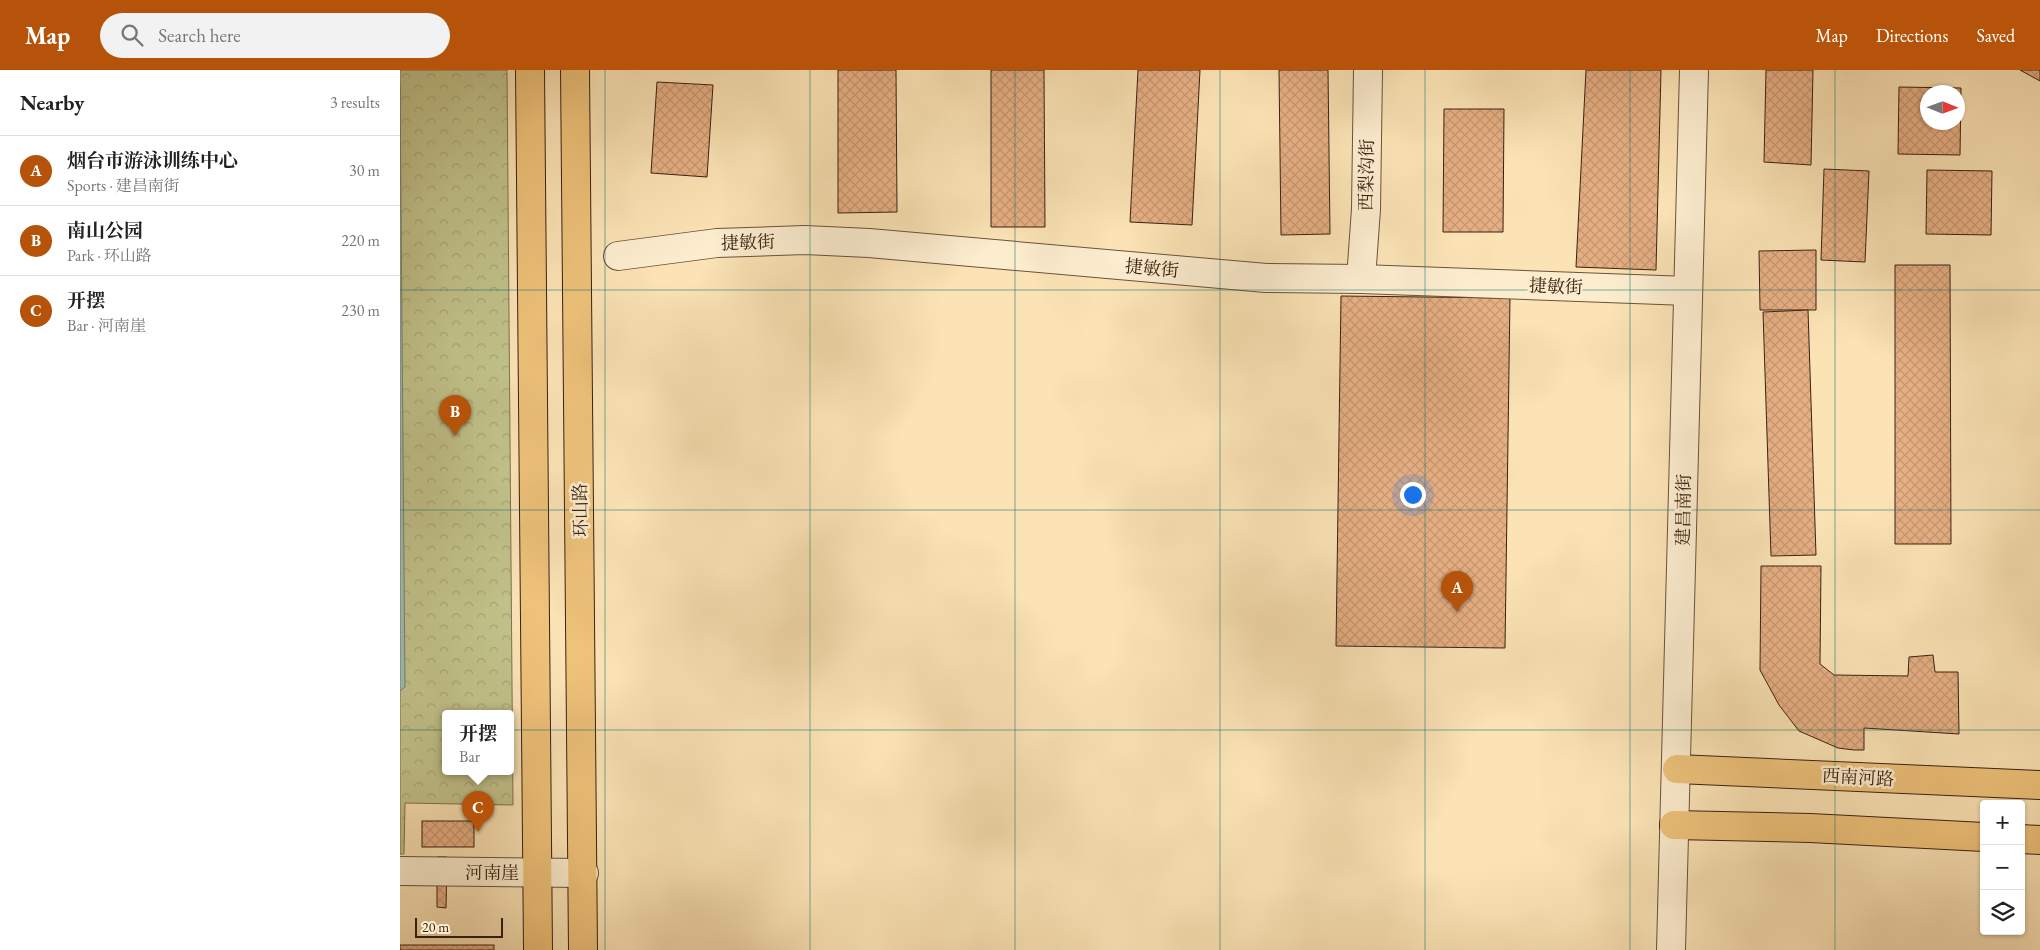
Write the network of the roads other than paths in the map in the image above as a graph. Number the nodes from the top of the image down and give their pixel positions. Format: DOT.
graph roads {
  1 [pos="530,70"];
  2 [pos="575,70"];
  3 [pos="1368,70"];
  4 [pos="1694,70"];
  5 [pos="618,256"];
  6 [pos="1361,279"];
  7 [pos="1688,291"];
  8 [pos="1677,769"];
  9 [pos="2040,785"];
  10 [pos="1674,825"];
  11 [pos="1980,837"];
  12 [pos="2025,839"];
  13 [pos="2040,840"];
  14 [pos="400,871"];
  15 [pos="538,873"];
  16 [pos="584,873"];
  17 [pos="538,950"];
  18 [pos="583,950"];
  19 [pos="1670,950"];
  1 -- 15 [label="main road"];
  2 -- 16 [label="main road, 环山路"];
  3 -- 6 [label="street, 西梨沟街"];
  4 -- 7 [label="street, 建昌南街"];
  5 -- 6 [label="street, 捷敏街"];
  6 -- 7 [label="street, 捷敏街"];
  7 -- 8 [label="street, 建昌南街"];
  8 -- 9 [label="main road, 西南河路"];
  8 -- 10 [label="street, 建昌南街"];
  10 -- 11 [label="main road"];
  10 -- 19 [label="street, 建昌南街"];
  12 -- 13 [label="main road"];
  14 -- 15 [label="street, 河南崖"];
  15 -- 16 [label="street, 河南崖"];
  15 -- 17 [label="main road"];
  16 -- 18 [label="main road, 环山路"];
}
